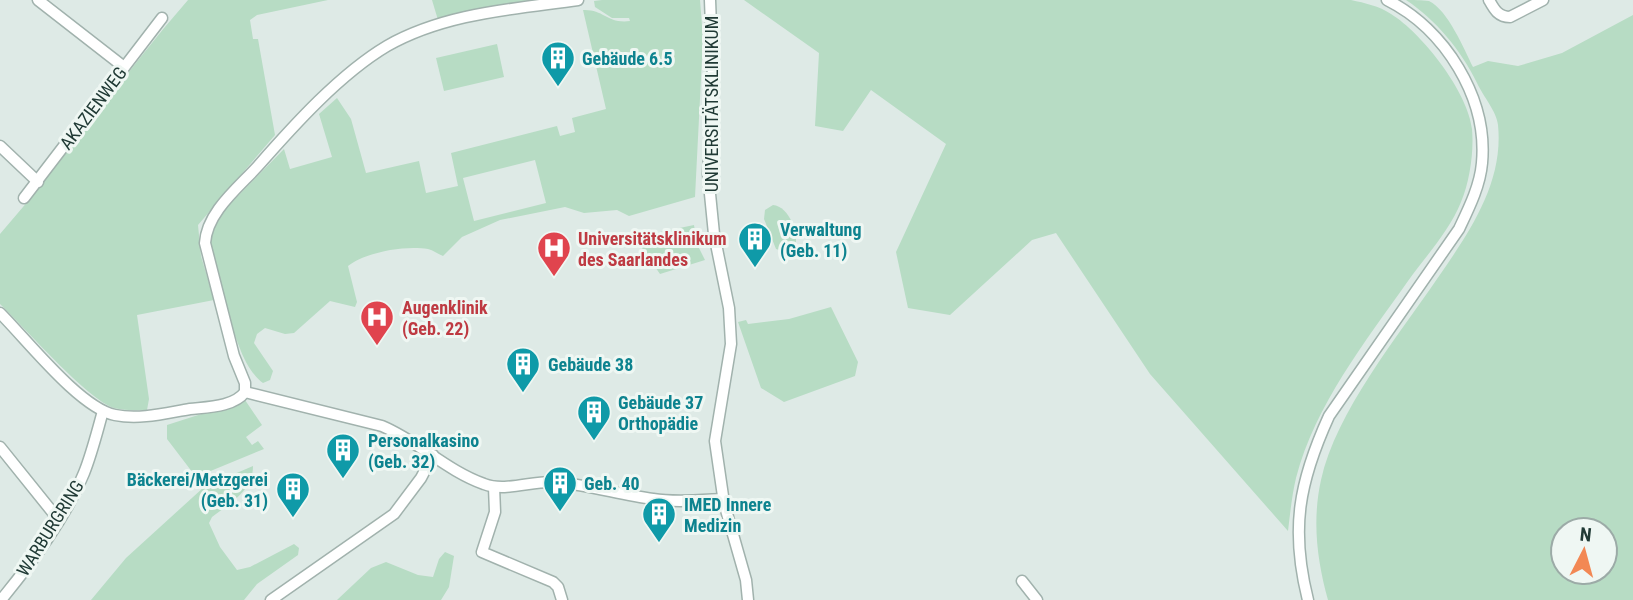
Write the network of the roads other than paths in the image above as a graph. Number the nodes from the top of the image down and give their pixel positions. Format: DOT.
graph roads {
  1 [pos="38,0"];
  2 [pos="578,0"];
  3 [pos="710,0"];
  4 [pos="1387,0"];
  5 [pos="1489,0"];
  6 [pos="1543,0"];
  7 [pos="162,18"];
  8 [pos="124,67"];
  9 [pos="0,146"];
  10 [pos="38,182"];
  11 [pos="24,198"];
  12 [pos="0,313"];
  13 [pos="245,392"];
  14 [pos="103,411"];
  15 [pos="0,447"];
  16 [pos="433,456"];
  17 [pos="494,487"];
  18 [pos="723,499"];
  19 [pos="58,519"];
  20 [pos="1022,581"];
  21 [pos="1,600"];
  22 [pos="271,600"];
  23 [pos="562,600"];
  24 [pos="748,600"];
  25 [pos="1037,600"];
  26 [pos="1308,600"];
  1 -- 8 [label="street"];
  2 -- 13 [label="street"];
  3 -- 18 [label="street, UNIVERSITÄTSKLINIKUM"];
  4 -- 26 [label="street"];
  5 -- 6 [label="street"];
  7 -- 8 [label="street, AKAZIENWEG"];
  8 -- 10 [label="street, AKAZIENWEG"];
  9 -- 10 [label="street"];
  10 -- 11 [label="street, AKAZIENWEG"];
  12 -- 14 [label="street"];
  13 -- 14 [label="street"];
  13 -- 16 [label="street"];
  14 -- 19 [label="street, WARBURGRING"];
  15 -- 19 [label="street"];
  16 -- 17 [label="street"];
  16 -- 22 [label="street"];
  17 -- 18 [label="street"];
  17 -- 23 [label="street"];
  18 -- 24 [label="street, UNIVERSITÄTSKLINIKUM"];
  19 -- 21 [label="street, WARBURGRING"];
  20 -- 25 [label="street"];
}
